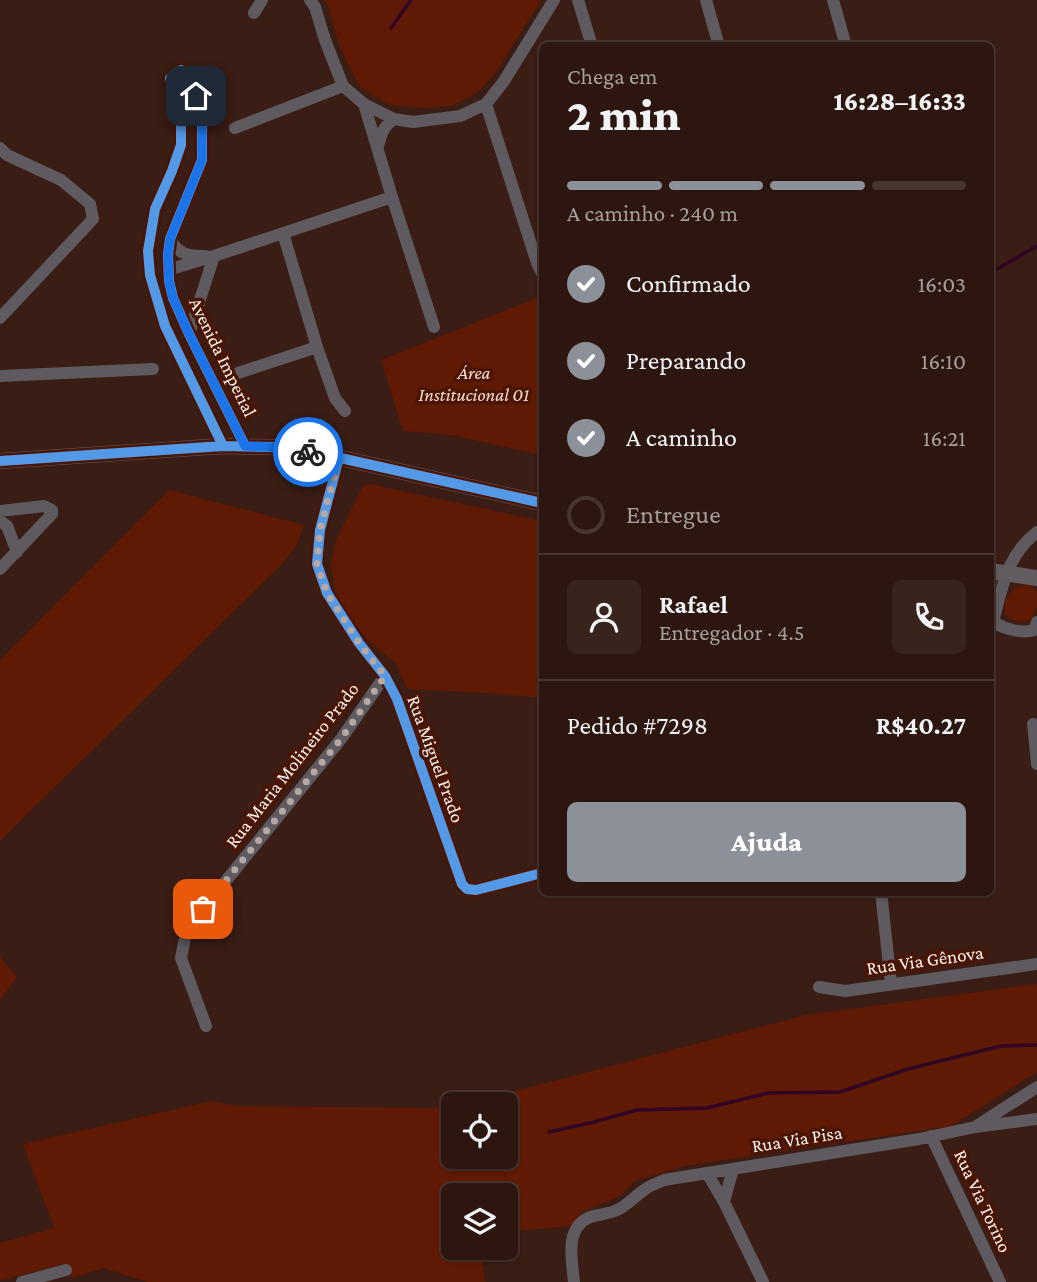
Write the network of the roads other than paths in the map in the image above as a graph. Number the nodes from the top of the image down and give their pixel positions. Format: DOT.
graph roads {
  1 [pos="261,0"];
  2 [pos="310,0"];
  3 [pos="554,0"];
  4 [pos="578,0"];
  5 [pos="706,0"];
  6 [pos="832,0"];
  7 [pos="254,13"];
  8 [pos="591,42"];
  9 [pos="718,42"];
  10 [pos="845,42"];
  11 [pos="343,86"];
  12 [pos="364,104"];
  13 [pos="486,104"];
  14 [pos="394,119"];
  15 [pos="235,128"];
  16 [pos="378,147"];
  17 [pos="2,155"];
  18 [pos="202,160"];
  19 [pos="172,171"];
  20 [pos="392,197"];
  21 [pos="283,233"];
  22 [pos="170,239"];
  23 [pos="214,256"];
  24 [pos="539,267"];
  25 [pos="168,270"];
  26 [pos="0,317"];
  27 [pos="434,327"];
  28 [pos="189,334"];
  29 [pos="317,347"];
  30 [pos="153,369"];
  31 [pos="238,373"];
  32 [pos="1,376"];
  33 [pos="345,411"];
  34 [pos="223,446"];
  35 [pos="245,446"];
  36 [pos="339,458"];
  37 [pos="0,461"];
  38 [pos="539,502"];
  39 [pos="0,511"];
  40 [pos="0,521"];
  41 [pos="1037,532"];
  42 [pos="17,552"];
  43 [pos="0,569"];
  44 [pos="998,572"];
  45 [pos="1037,578"];
  46 [pos="1037,622"];
  47 [pos="385,676"];
  48 [pos="1033,724"];
  49 [pos="1037,764"];
  50 [pos="539,874"];
  51 [pos="881,896"];
  52 [pos="1037,964"];
  53 [pos="891,984"];
  54 [pos="820,986"];
  55 [pos="206,1026"];
  56 [pos="1037,1087"];
  57 [pos="1037,1119"];
  58 [pos="975,1127"];
  59 [pos="931,1136"];
  60 [pos="733,1169"];
  61 [pos="707,1173"];
  62 [pos="724,1202"];
  63 [pos="66,1270"];
  64 [pos="22,1282"];
  65 [pos="574,1282"];
  66 [pos="763,1282"];
  67 [pos="1000,1282"];
  1 -- 7 [label="street"];
  2 -- 11 [label="street"];
  3 -- 13 [label="street"];
  4 -- 8 [label="street"];
  5 -- 9 [label="street"];
  6 -- 10 [label="street"];
  11 -- 12 [label="street"];
  11 -- 15 [label="street"];
  12 -- 14 [label="street"];
  12 -- 16 [label="street"];
  13 -- 14 [label="street"];
  13 -- 24 [label="street"];
  14 -- 16 [label="street"];
  16 -- 20 [label="street"];
  17 -- 26 [label="street"];
  18 -- 19 [label="street"];
  18 -- 19 [label="street, Avenida Imperial"];
  18 -- 22 [label="street, Avenida Imperial"];
  19 -- 34 [label="street, Avenida Imperial"];
  20 -- 21 [label="street"];
  20 -- 27 [label="street"];
  21 -- 23 [label="street"];
  21 -- 29 [label="street"];
  22 -- 23 [label="street"];
  22 -- 25 [label="street, Avenida Imperial"];
  23 -- 25 [label="street"];
  23 -- 28 [label="street"];
  25 -- 28 [label="street, Avenida Imperial"];
  28 -- 35 [label="street, Avenida Imperial"];
  29 -- 31 [label="street"];
  29 -- 33 [label="street"];
  30 -- 32 [label="street"];
  34 -- 35 [label="street"];
  34 -- 37 [label="street"];
  35 -- 36 [label="street"];
  36 -- 38 [label="street"];
  36 -- 47 [label="street, Rua Miguel Prado"];
  39 -- 42 [label="street"];
  40 -- 42 [label="street"];
  41 -- 44 [label="street"];
  42 -- 43 [label="street"];
  44 -- 45 [label="street"];
  44 -- 46 [label="street"];
  47 -- 50 [label="street, Rua Miguel Prado"];
  47 -- 55 [label="street, Rua Maria Molineiro Prado"];
  48 -- 49 [label="street"];
  51 -- 53 [label="street"];
  52 -- 53 [label="street, Rua Via Gênova"];
  53 -- 54 [label="street, Rua Via Gênova"];
  56 -- 58 [label="street"];
  57 -- 58 [label="street, Rua Via Pisa"];
  58 -- 59 [label="street, Rua Via Pisa"];
  59 -- 60 [label="street, Rua Via Pisa"];
  59 -- 67 [label="street, Rua Via Torino"];
  60 -- 61 [label="street, Rua Via Pisa"];
  60 -- 62 [label="street"];
  61 -- 62 [label="street"];
  61 -- 65 [label="street, Rua Via Pisa"];
  62 -- 66 [label="street"];
  63 -- 64 [label="street"];
}
